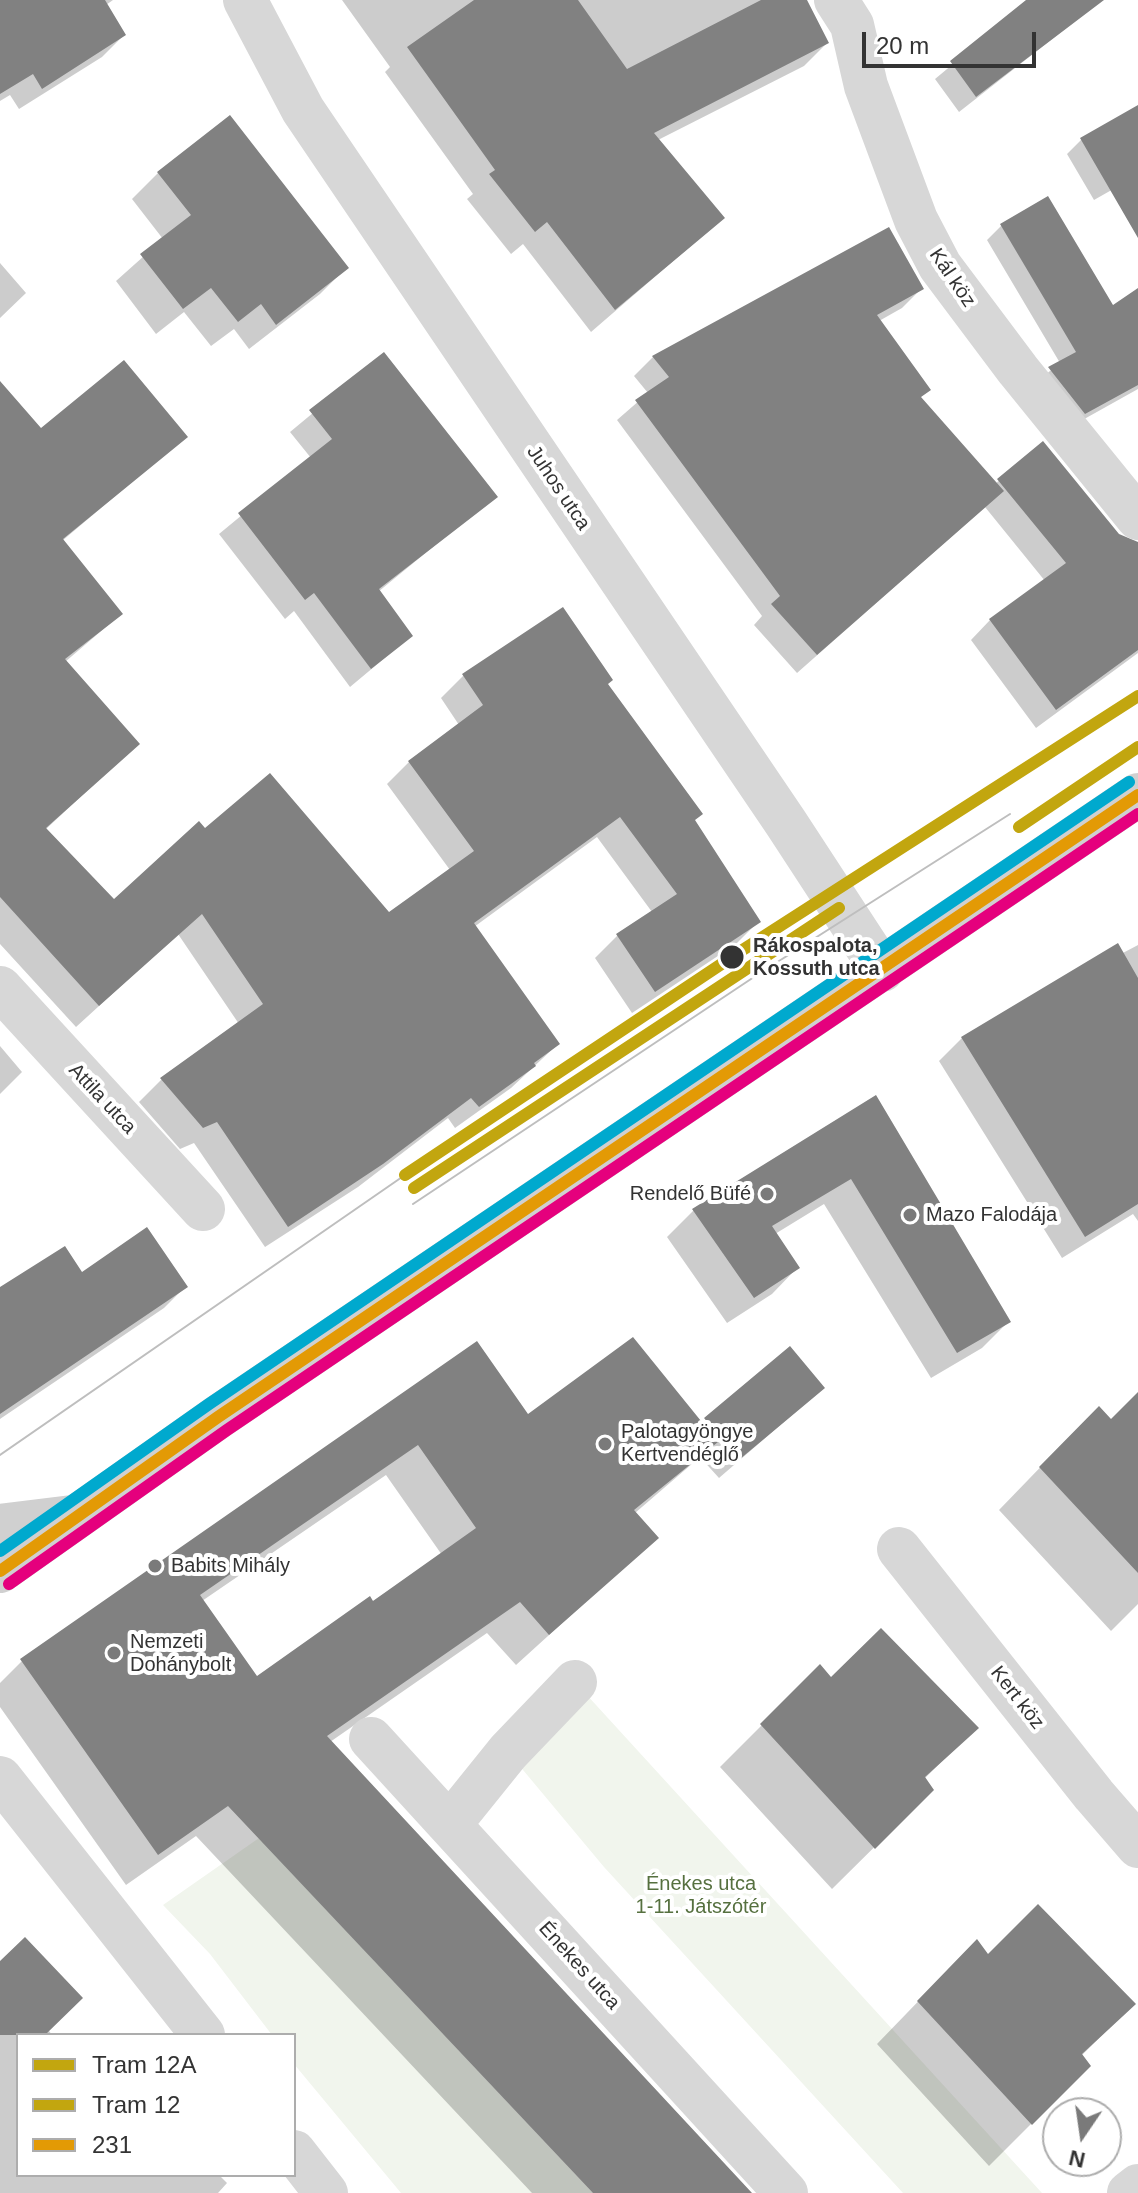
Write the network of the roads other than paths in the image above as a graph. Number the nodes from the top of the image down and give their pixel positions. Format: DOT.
graph roads {
  1 [pos="245,0"];
  2 [pos="836,0"];
  3 [pos="1138,518"];
  4 [pos="1138,795"];
  5 [pos="882,970"];
  6 [pos="0,988"];
  7 [pos="203,1209"];
  8 [pos="74,1516"];
  9 [pos="0,1526"];
  10 [pos="899,1549"];
  11 [pos="0,1571"];
  12 [pos="575,1682"];
  13 [pos="371,1739"];
  14 [pos="0,1778"];
  15 [pos="450,1824"];
  16 [pos="1138,1846"];
  17 [pos="201,2033"];
  18 [pos="296,2155"];
  19 [pos="1138,2186"];
  20 [pos="326,2193"];
  21 [pos="786,2193"];
  22 [pos="1129,2193"];
  1 -- 5 [label="street, Juhos utca"];
  2 -- 3 [label="street, Kál köz"];
  4 -- 5 [label="street"];
  5 -- 8 [label="street"];
  6 -- 7 [label="street, Attila utca"];
  8 -- 9 [label="street"];
  8 -- 11 [label="street"];
  10 -- 16 [label="street, Kert köz"];
  12 -- 15 [label="street"];
  13 -- 15 [label="street, Énekes utca"];
  14 -- 17 [label="street"];
  15 -- 21 [label="street, Énekes utca"];
  18 -- 20 [label="street"];
  19 -- 22 [label="street"];
}
